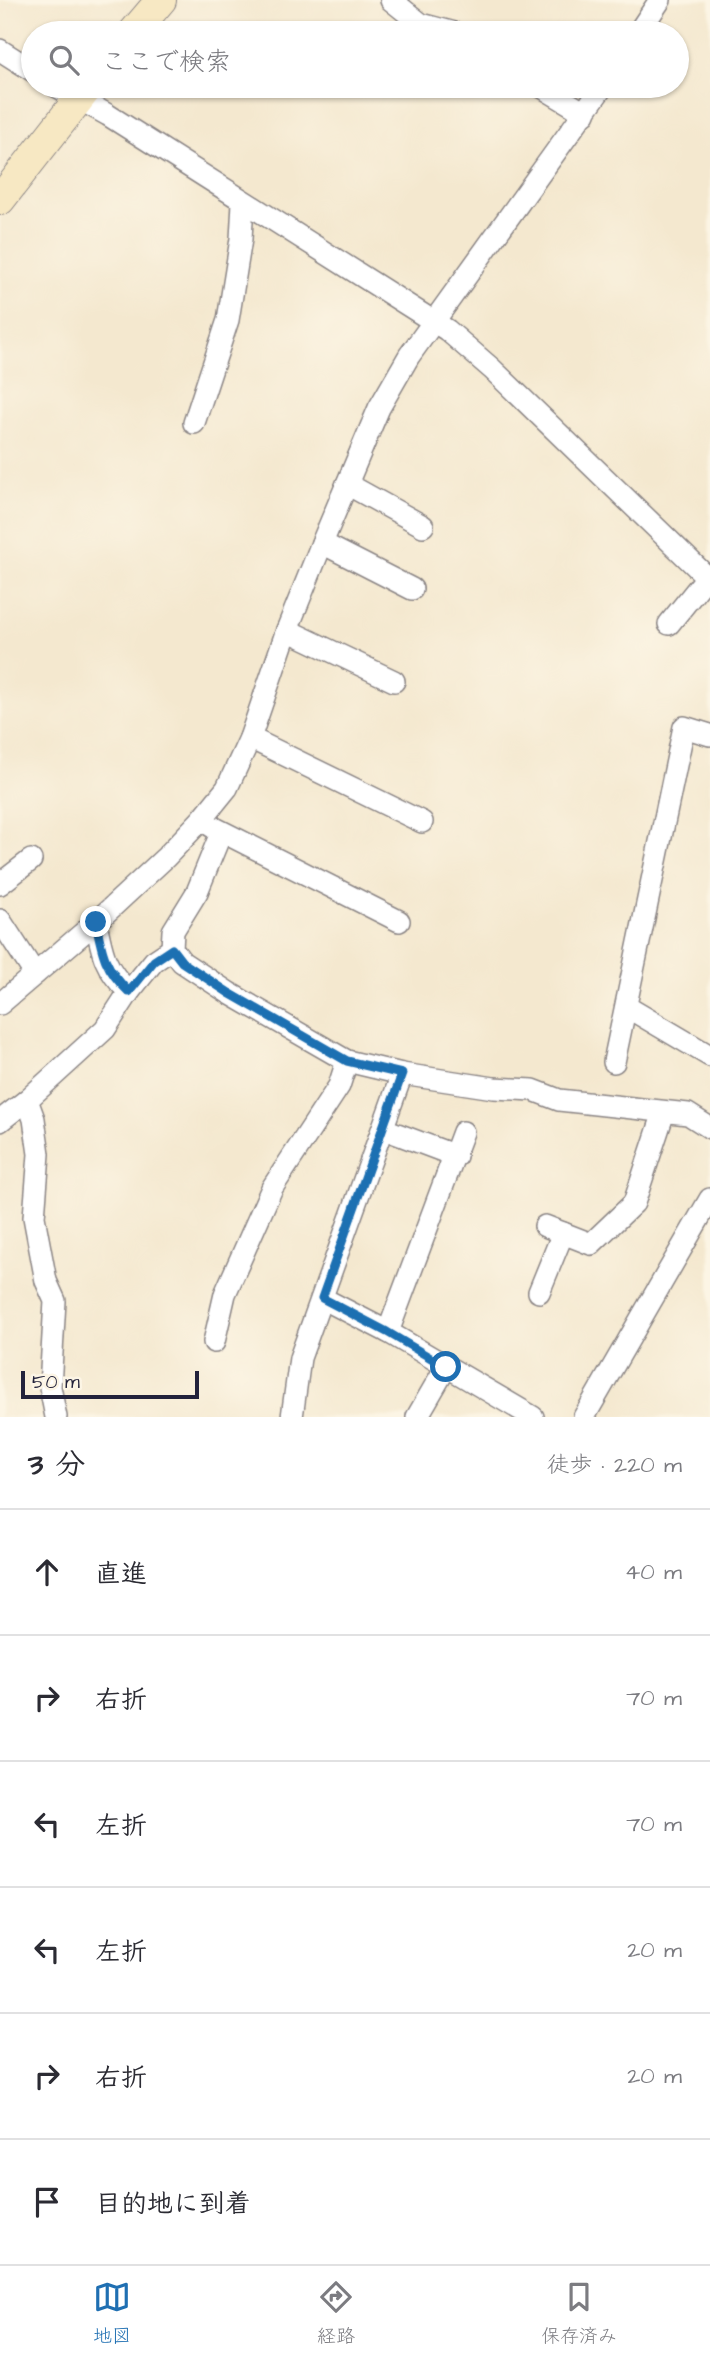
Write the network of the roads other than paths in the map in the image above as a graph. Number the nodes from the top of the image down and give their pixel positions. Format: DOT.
graph roads {
  1 [pos="161,0"];
  2 [pos="391,0"];
  3 [pos="660,0"];
  4 [pos="144,21"];
  5 [pos="417,21"];
  6 [pos="646,21"];
  7 [pos="0,50"];
  8 [pos="21,63"];
  9 [pos="69,98"];
  10 [pos="85,98"];
  11 [pos="560,98"];
  12 [pos="595,98"];
  13 [pos="584,113"];
  14 [pos="0,200"];
  15 [pos="243,202"];
  16 [pos="434,321"];
  17 [pos="194,423"];
  18 [pos="347,484"];
  19 [pos="423,526"];
  20 [pos="322,543"];
  21 [pos="709,578"];
  22 [pos="412,589"];
  23 [pos="669,624"];
  24 [pos="287,630"];
  25 [pos="394,681"];
  26 [pos="710,735"];
  27 [pos="250,738"];
  28 [pos="201,820"];
  29 [pos="422,822"];
  30 [pos="221,833"];
  31 [pos="31,860"];
  32 [pos="0,884"];
  33 [pos="0,920"];
  34 [pos="399,921"];
  35 [pos="96,922"];
  36 [pos="172,949"];
  37 [pos="35,974"];
  38 [pos="129,992"];
  39 [pos="0,1004"];
  40 [pos="627,1007"];
  41 [pos="710,1056"];
  42 [pos="347,1061"];
  43 [pos="614,1062"];
  44 [pos="402,1074"];
  45 [pos="27,1100"];
  46 [pos="664,1112"];
  47 [pos="0,1121"];
  48 [pos="710,1128"];
  49 [pos="384,1129"];
  50 [pos="463,1132"];
  51 [pos="456,1156"];
  52 [pos="710,1199"];
  53 [pos="539,1292"];
  54 [pos="322,1298"];
  55 [pos="387,1332"];
  56 [pos="214,1342"];
  57 [pos="446,1367"];
  58 [pos="56,1417"];
  59 [pos="292,1417"];
  60 [pos="417,1417"];
  61 [pos="533,1417"];
  62 [pos="584,1417"];
  1 -- 4 [label="main road"];
  2 -- 5 [label="street"];
  3 -- 6 [label="street"];
  7 -- 8 [label="street"];
  9 -- 14 [label="main road"];
  10 -- 15 [label="street"];
  11 -- 13 [label="street"];
  12 -- 13 [label="street"];
  13 -- 16 [label="street"];
  15 -- 16 [label="street"];
  15 -- 17 [label="street"];
  16 -- 18 [label="street"];
  16 -- 21 [label="street"];
  18 -- 19 [label="street"];
  18 -- 20 [label="street"];
  20 -- 22 [label="street"];
  20 -- 24 [label="street"];
  21 -- 23 [label="street"];
  24 -- 25 [label="street"];
  24 -- 27 [label="street"];
  26 -- 40 [label="street"];
  27 -- 28 [label="street"];
  27 -- 29 [label="street"];
  28 -- 30 [label="street"];
  28 -- 35 [label="street"];
  30 -- 34 [label="street"];
  30 -- 36 [label="street"];
  31 -- 32 [label="street"];
  33 -- 37 [label="street"];
  35 -- 37 [label="street"];
  35 -- 38 [label="street"];
  36 -- 38 [label="street"];
  36 -- 42 [label="street"];
  37 -- 39 [label="street"];
  38 -- 45 [label="street"];
  40 -- 41 [label="street"];
  40 -- 43 [label="street"];
  42 -- 44 [label="street"];
  42 -- 56 [label="street"];
  44 -- 46 [label="street"];
  44 -- 49 [label="street"];
  45 -- 47 [label="street"];
  45 -- 58 [label="street"];
  46 -- 48 [label="street"];
  46 -- 53 [label="street"];
  49 -- 51 [label="street"];
  49 -- 54 [label="street"];
  50 -- 51 [label="street"];
  51 -- 55 [label="street"];
  52 -- 62 [label="street"];
  54 -- 55 [label="street"];
  54 -- 59 [label="street"];
  55 -- 57 [label="street"];
  57 -- 60 [label="street"];
  57 -- 61 [label="street"];
}
